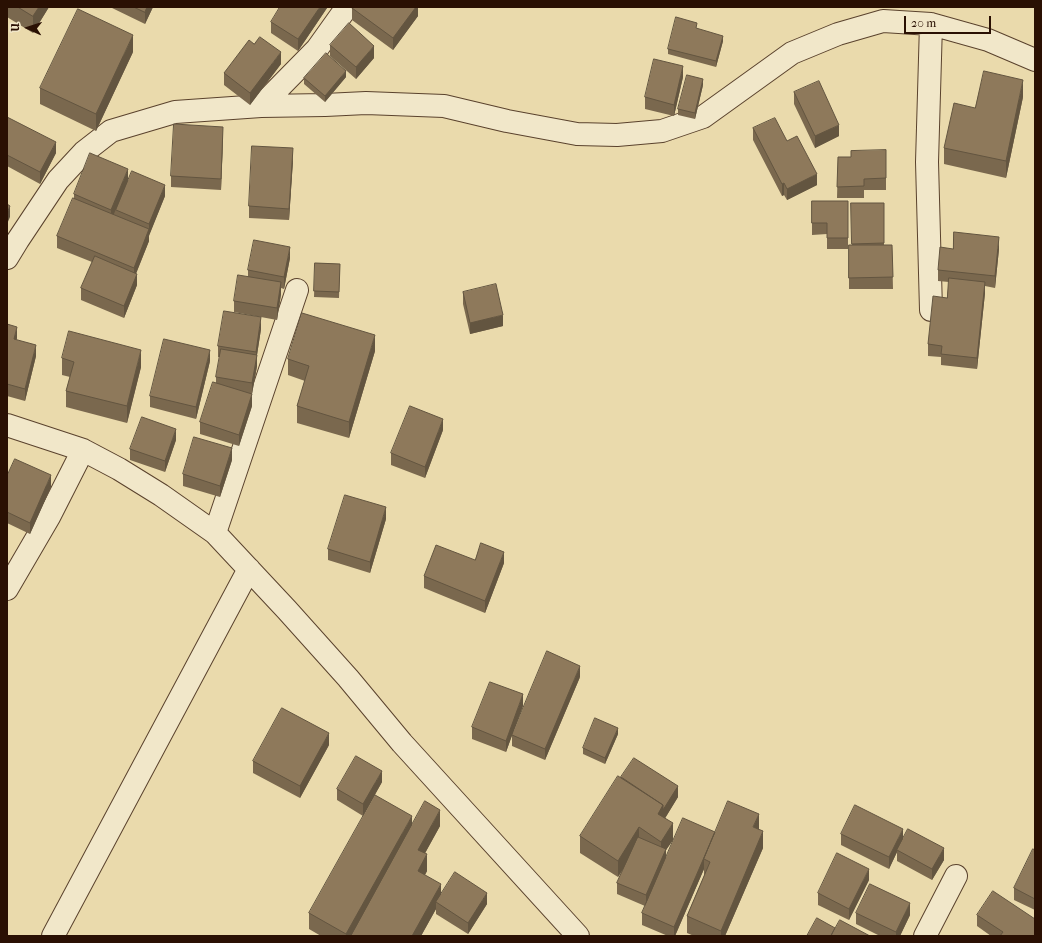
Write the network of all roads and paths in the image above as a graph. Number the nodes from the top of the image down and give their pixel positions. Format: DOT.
graph roads {
  1 [pos="347,7"];
  2 [pos="931,24"];
  3 [pos="1035,60"];
  4 [pos="261,106"];
  5 [pos="7,258"];
  6 [pos="296,290"];
  7 [pos="931,310"];
  8 [pos="7,424"];
  9 [pos="83,450"];
  10 [pos="215,533"];
  11 [pos="249,569"];
  12 [pos="7,589"];
  13 [pos="956,876"];
  14 [pos="53,936"];
  15 [pos="578,936"];
  16 [pos="925,936"];
  1 -- 4 [label="street"];
  2 -- 3 [label="street"];
  2 -- 4 [label="street"];
  2 -- 7 [label="street"];
  4 -- 5 [label="street"];
  6 -- 10 [label="street"];
  8 -- 9 [label="street"];
  9 -- 10 [label="street"];
  9 -- 12 [label="street"];
  10 -- 11 [label="street"];
  11 -- 14 [label="street"];
  11 -- 15 [label="street"];
  13 -- 16 [label="street"];
}
